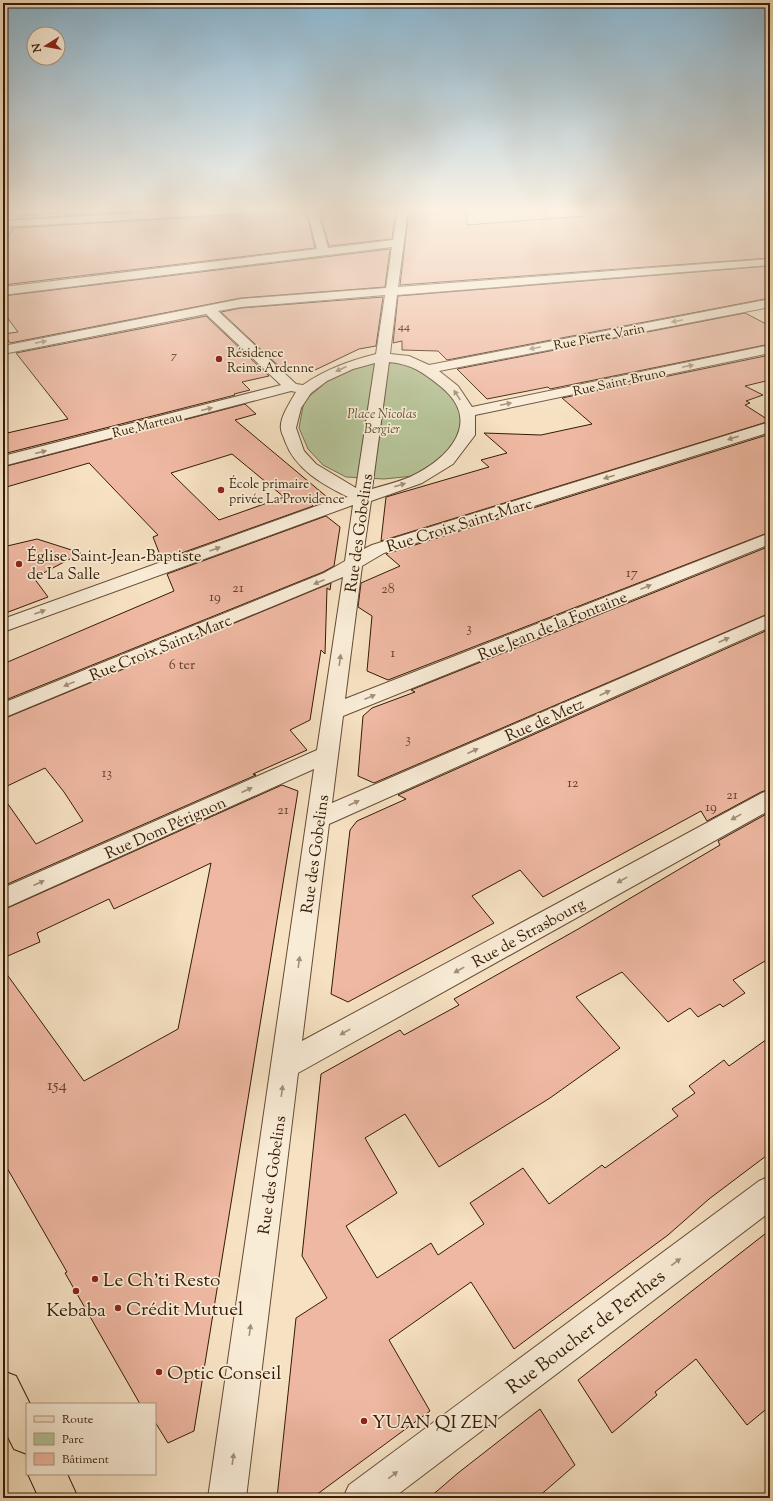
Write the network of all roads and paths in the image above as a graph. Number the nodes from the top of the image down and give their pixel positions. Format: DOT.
graph roads {
  1 [pos="93,280"];
  2 [pos="393,280"];
  3 [pos="542,280"];
  4 [pos="3,291"];
  5 [pos="391,292"];
  6 [pos="770,303"];
  7 [pos="208,309"];
  8 [pos="770,349"];
  9 [pos="3,350"];
  10 [pos="382,357"];
  11 [pos="428,369"];
  12 [pos="298,388"];
  13 [pos="468,412"];
  14 [pos="770,426"];
  15 [pos="3,461"];
  16 [pos="363,498"];
  17 [pos="770,538"];
  18 [pos="354,565"];
  19 [pos="770,620"];
  20 [pos="3,626"];
  21 [pos="3,711"];
  22 [pos="333,712"];
  23 [pos="327,754"];
  24 [pos="770,799"];
  25 [pos="318,819"];
  26 [pos="3,899"];
  27 [pos="285,1065"];
  28 [pos="770,1192"];
  29 [pos="3,1389"];
  30 [pos="26,1434"];
  31 [pos="48,1475"];
  32 [pos="59,1498"];
  33 [pos="227,1498"];
  34 [pos="362,1498"];
  1 -- 4 [label="street"];
  2 -- 5 [label="street, Rue des Gobelins"];
  3 -- 5 [label="street"];
  5 -- 7 [label="street"];
  5 -- 10 [label="street, Rue des Gobelins"];
  6 -- 11 [label="street, Rue Pierre Varin, one-way"];
  9 -- 7 [label="street, one-way"];
  7 -- 12 [label="street"];
  13 -- 8 [label="street, Rue Saint-Bruno, one-way"];
  10 -- 11 [label="street"];
  10 -- 12 [label="street, one-way"];
  10 -- 16 [label="street, Rue des Gobelins"];
  13 -- 11 [label="street, one-way"];
  15 -- 12 [label="street, Rue Marteau, one-way"];
  12 -- 16 [label="street"];
  16 -- 13 [label="street, one-way"];
  14 -- 18 [label="street, Rue Croix Saint-Marc, one-way"];
  16 -- 18 [label="street, Rue des Gobelins"];
  20 -- 16 [label="street, one-way"];
  22 -- 17 [label="street, Rue Jean de la Fontaine, one-way"];
  18 -- 21 [label="street, Rue Croix Saint-Marc, one-way"];
  22 -- 18 [label="street, Rue des Gobelins, one-way"];
  25 -- 19 [label="street, Rue de Metz, one-way"];
  22 -- 23 [label="street, Rue des Gobelins"];
  23 -- 25 [label="street, Rue des Gobelins"];
  26 -- 23 [label="street, Rue Dom Pérignon, one-way"];
  24 -- 27 [label="street, Rue de Strasbourg, one-way"];
  27 -- 25 [label="street, Rue des Gobelins, one-way"];
  33 -- 27 [label="street, Rue des Gobelins, one-way"];
  34 -- 28 [label="street, Rue Boucher de Perthes, one-way"];
  29 -- 30 [label="main road"];
  31 -- 32 [label="main road"];
}
